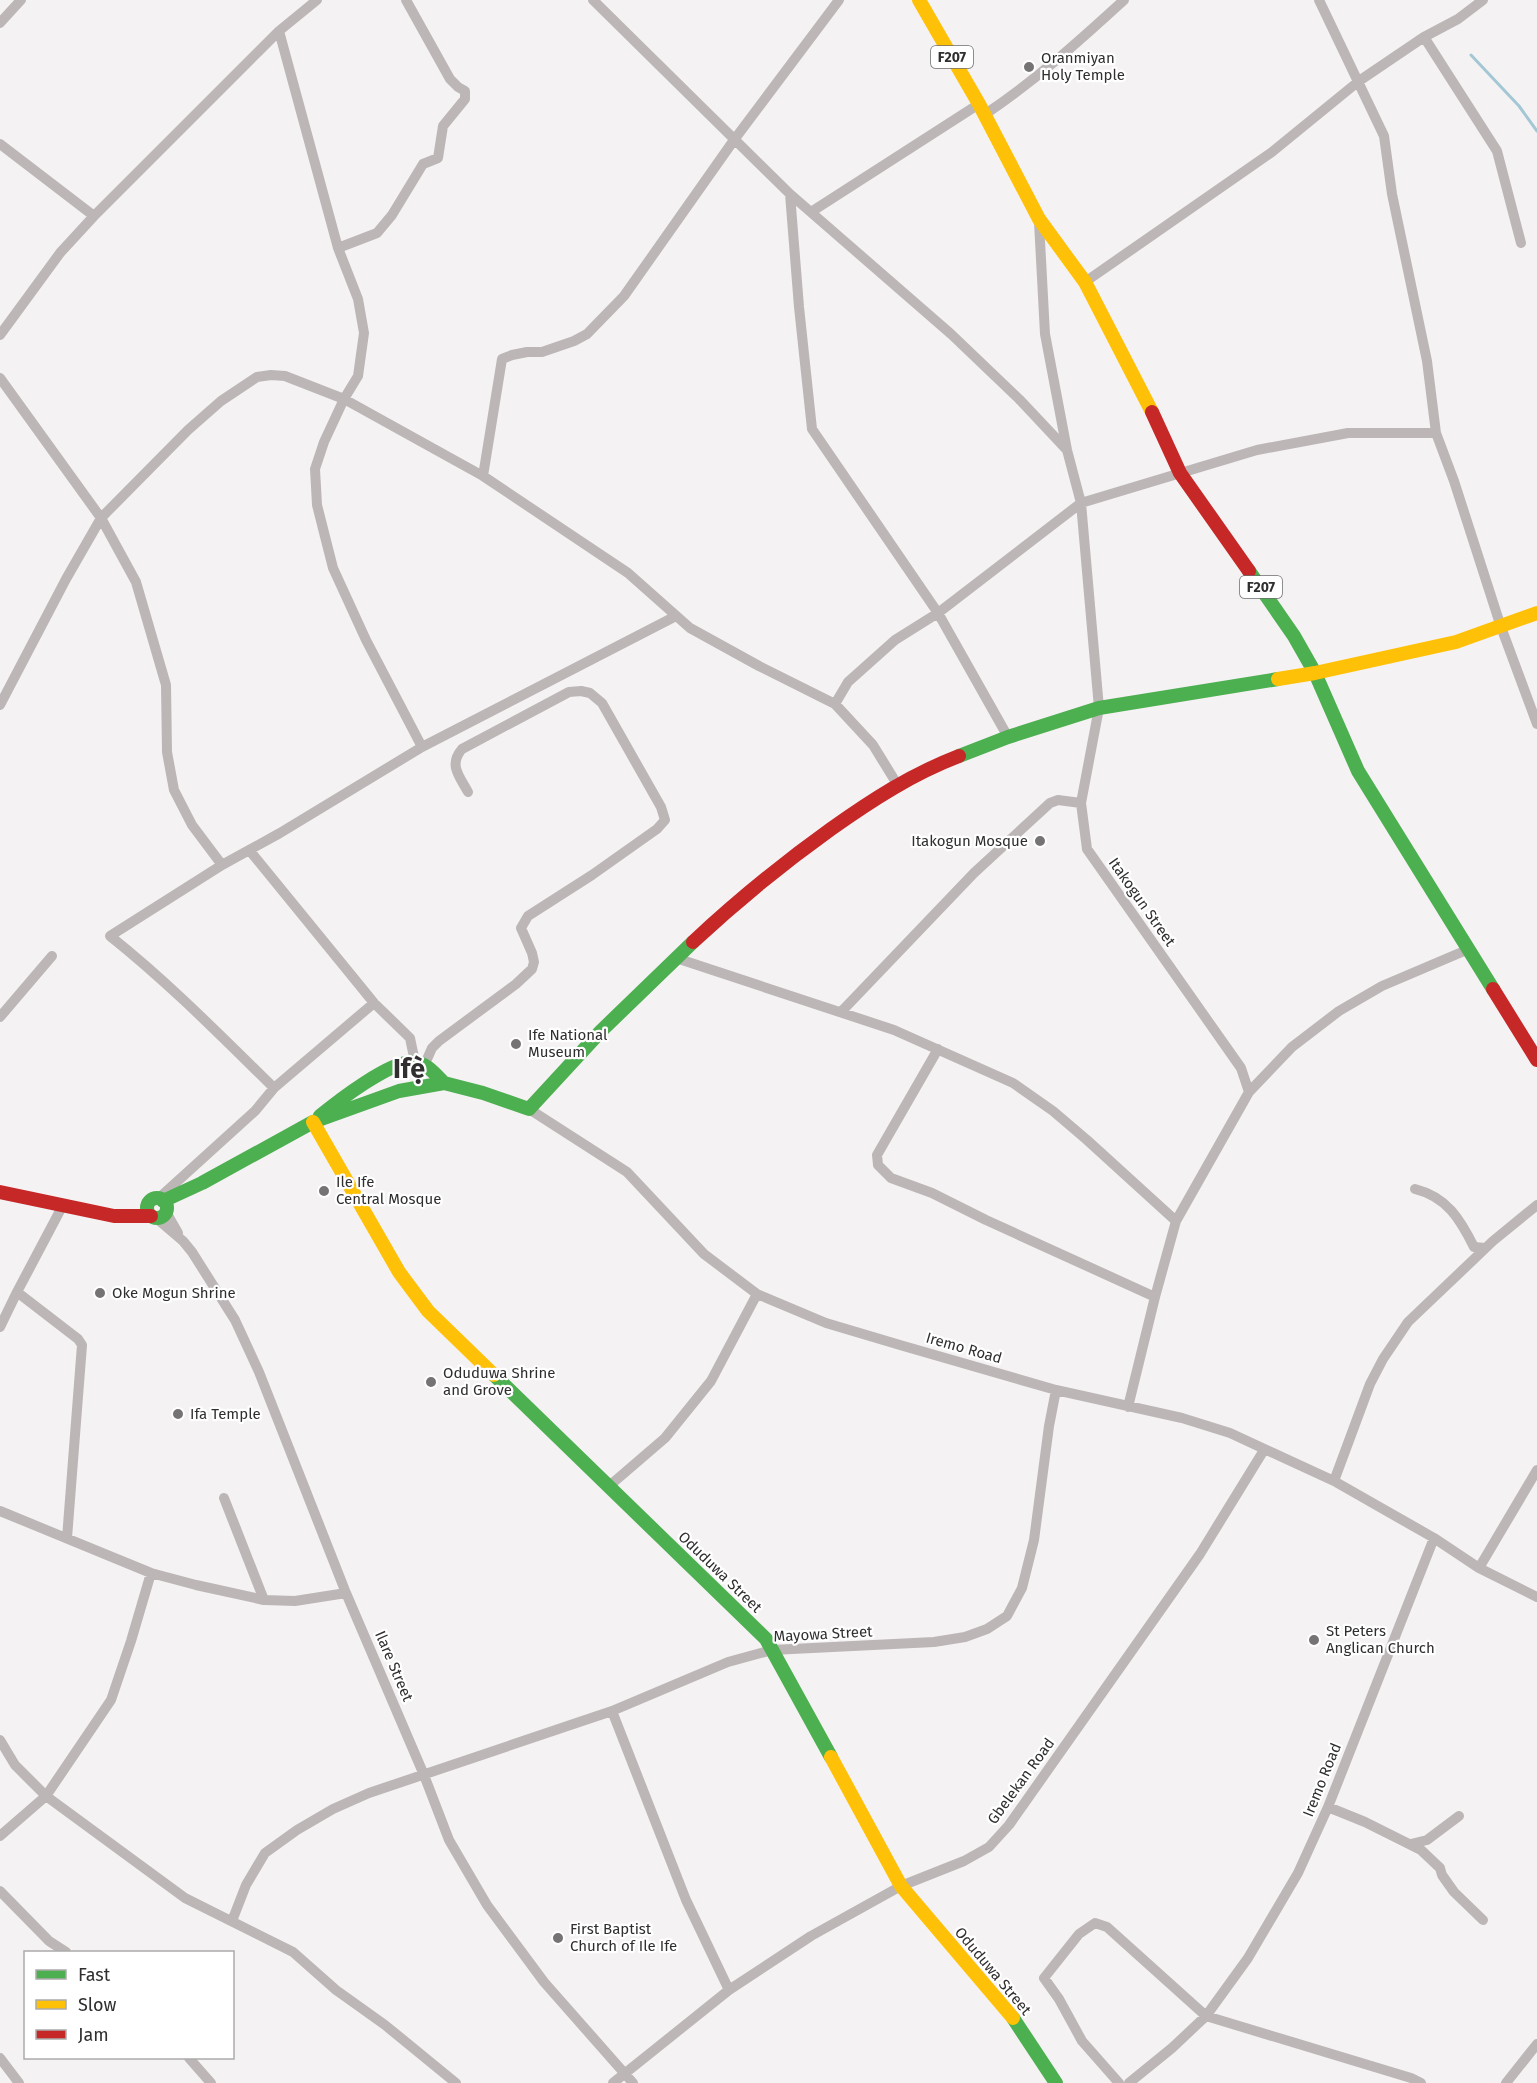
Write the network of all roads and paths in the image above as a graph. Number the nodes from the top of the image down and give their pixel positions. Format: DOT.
graph roads {
  1 [pos="21,0"];
  2 [pos="317,0"];
  3 [pos="406,0"];
  4 [pos="593,0"];
  5 [pos="839,0"];
  6 [pos="919,0"];
  7 [pos="1124,0"];
  8 [pos="1319,0"];
  9 [pos="1484,0"];
  10 [pos="0,23"];
  11 [pos="279,31"];
  12 [pos="1424,37"];
  13 [pos="1359,81"];
  14 [pos="981,109"];
  15 [pos="734,140"];
  16 [pos="0,144"];
  17 [pos="790,194"];
  18 [pos="811,212"];
  19 [pos="94,216"];
  20 [pos="1039,219"];
  21 [pos="1521,243"];
  22 [pos="338,248"];
  23 [pos="1085,282"];
  24 [pos="0,335"];
  25 [pos="0,378"];
  26 [pos="344,399"];
  27 [pos="1436,433"];
  28 [pos="1067,450"];
  29 [pos="1180,472"];
  30 [pos="483,476"];
  31 [pos="1081,503"];
  32 [pos="101,518"];
  33 [pos="938,613"];
  34 [pos="1537,614"];
  35 [pos="676,616"];
  36 [pos="1501,627"];
  37 [pos="1315,674"];
  38 [pos="835,704"];
  39 [pos="0,705"];
  40 [pos="1099,708"];
  41 [pos="1537,724"];
  42 [pos="1008,737"];
  43 [pos="422,747"];
  44 [pos="897,784"];
  45 [pos="468,792"];
  46 [pos="1081,803"];
  47 [pos="250,851"];
  48 [pos="222,865"];
  49 [pos="1469,949"];
  50 [pos="52,956"];
  51 [pos="676,957"];
  52 [pos="374,1003"];
  53 [pos="841,1012"];
  54 [pos="0,1017"];
  55 [pos="938,1049"];
  56 [pos="1537,1060"];
  57 [pos="419,1064"];
  58 [pos="388,1070"];
  59 [pos="444,1083"];
  60 [pos="274,1088"];
  61 [pos="399,1091"];
  62 [pos="1249,1092"];
  63 [pos="529,1109"];
  64 [pos="313,1122"];
  65 [pos="1415,1189"];
  66 [pos="0,1192"];
  67 [pos="63,1205"];
  68 [pos="1537,1205"];
  69 [pos="159,1209"];
  70 [pos="1176,1221"];
  71 [pos="1485,1248"];
  72 [pos="17,1292"];
  73 [pos="757,1294"];
  74 [pos="1155,1297"];
  75 [pos="0,1327"];
  76 [pos="1056,1390"];
  77 [pos="1128,1407"];
  78 [pos="1264,1450"];
  79 [pos="1537,1470"];
  80 [pos="1334,1481"];
  81 [pos="608,1487"];
  82 [pos="224,1498"];
  83 [pos="0,1511"];
  84 [pos="68,1538"];
  85 [pos="1434,1538"];
  86 [pos="1479,1568"];
  87 [pos="151,1573"];
  88 [pos="346,1593"];
  89 [pos="1537,1597"];
  90 [pos="264,1600"];
  91 [pos="772,1650"];
  92 [pos="612,1711"];
  93 [pos="0,1740"];
  94 [pos="424,1775"];
  95 [pos="46,1796"];
  96 [pos="1328,1808"];
  97 [pos="1460,1816"];
  98 [pos="0,1836"];
  99 [pos="1411,1844"];
  100 [pos="901,1886"];
  101 [pos="0,1891"];
  102 [pos="1483,1920"];
  103 [pos="232,1921"];
  104 [pos="63,1951"];
  105 [pos="729,1990"];
  106 [pos="1206,2016"];
  107 [pos="1537,2044"];
  108 [pos="0,2058"];
  109 [pos="190,2059"];
  110 [pos="626,2073"];
  111 [pos="19,2083"];
  112 [pos="211,2083"];
  113 [pos="456,2083"];
  114 [pos="613,2083"];
  115 [pos="633,2083"];
  116 [pos="1056,2083"];
  117 [pos="1119,2083"];
  118 [pos="1129,2083"];
  119 [pos="1420,2083"];
  120 [pos="1506,2083"];
  1 -- 10 [label="street"];
  2 -- 11 [label="street"];
  3 -- 22 [label="street"];
  4 -- 15 [label="street"];
  5 -- 15 [label="street"];
  6 -- 14 [label="street, F207"];
  7 -- 14 [label="street"];
  8 -- 13 [label="street"];
  9 -- 12 [label="street"];
  11 -- 19 [label="street"];
  11 -- 22 [label="street"];
  12 -- 13 [label="street"];
  12 -- 21 [label="street"];
  13 -- 23 [label="street"];
  13 -- 27 [label="street"];
  14 -- 18 [label="street"];
  14 -- 20 [label="street, F207"];
  15 -- 17 [label="street"];
  15 -- 30 [label="street"];
  16 -- 19 [label="street"];
  17 -- 18 [label="street"];
  17 -- 33 [label="street"];
  18 -- 28 [label="street"];
  19 -- 24 [label="street"];
  20 -- 23 [label="street, F207"];
  20 -- 28 [label="street, Itakogun Street"];
  22 -- 26 [label="street"];
  23 -- 29 [label="street, F207"];
  25 -- 32 [label="street"];
  26 -- 30 [label="street"];
  26 -- 32 [label="street"];
  26 -- 43 [label="street"];
  27 -- 29 [label="street"];
  27 -- 36 [label="street"];
  28 -- 31 [label="street, Itakogun Street"];
  29 -- 31 [label="street"];
  29 -- 37 [label="street, F207"];
  30 -- 35 [label="street"];
  31 -- 33 [label="street"];
  31 -- 40 [label="street, Itakogun Street"];
  32 -- 39 [label="street"];
  32 -- 48 [label="street"];
  33 -- 38 [label="street"];
  33 -- 42 [label="street"];
  34 -- 36 [label="street"];
  35 -- 38 [label="street"];
  35 -- 43 [label="street"];
  36 -- 37 [label="street"];
  36 -- 41 [label="street"];
  37 -- 40 [label="street"];
  37 -- 49 [label="street, F207"];
  38 -- 44 [label="street"];
  40 -- 42 [label="street"];
  40 -- 46 [label="street, Itakogun Street"];
  42 -- 44 [label="street"];
  43 -- 47 [label="street"];
  44 -- 51 [label="street"];
  45 -- 57 [label="street"];
  46 -- 53 [label="street"];
  46 -- 62 [label="street, Itakogun Street"];
  47 -- 48 [label="street"];
  47 -- 52 [label="street"];
  48 -- 60 [label="street"];
  49 -- 56 [label="street, F207"];
  49 -- 62 [label="street"];
  50 -- 54 [label="street"];
  51 -- 53 [label="street"];
  51 -- 63 [label="street"];
  52 -- 57 [label="street"];
  52 -- 60 [label="street"];
  53 -- 55 [label="street"];
  55 -- 70 [label="street"];
  55 -- 74 [label="street"];
  57 -- 58 [label="street"];
  57 -- 59 [label="street"];
  58 -- 61 [label="street"];
  58 -- 64 [label="street"];
  59 -- 61 [label="street"];
  59 -- 63 [label="street"];
  60 -- 69 [label="street"];
  61 -- 64 [label="street"];
  62 -- 70 [label="street"];
  63 -- 73 [label="street, Iremo Road"];
  64 -- 69 [label="street"];
  64 -- 81 [label="street, Oduduwa Street"];
  65 -- 71 [label="street"];
  66 -- 67 [label="street"];
  67 -- 69 [label="street"];
  67 -- 72 [label="street"];
  68 -- 71 [label="street"];
  69 -- 88 [label="street, Ilare Street"];
  70 -- 74 [label="street"];
  71 -- 80 [label="street"];
  72 -- 75 [label="street"];
  72 -- 84 [label="street"];
  73 -- 76 [label="street, Iremo Road"];
  73 -- 81 [label="street"];
  74 -- 77 [label="street"];
  76 -- 77 [label="street, Iremo Road"];
  76 -- 91 [label="street, Mayowa Street"];
  77 -- 78 [label="street, Iremo Road"];
  78 -- 80 [label="street, Iremo Road"];
  78 -- 100 [label="street, Gbelekan Road"];
  79 -- 86 [label="street"];
  80 -- 85 [label="street, Iremo Road"];
  81 -- 91 [label="street, Oduduwa Street"];
  82 -- 90 [label="street"];
  83 -- 84 [label="street"];
  84 -- 87 [label="street"];
  85 -- 86 [label="street, Iremo Road"];
  85 -- 96 [label="street, Iremo Road"];
  86 -- 89 [label="street, Iremo Road"];
  87 -- 90 [label="street"];
  87 -- 95 [label="street"];
  88 -- 90 [label="street"];
  88 -- 94 [label="street, Ilare Street"];
  91 -- 92 [label="street, Mayowa Street"];
  91 -- 100 [label="street, Oduduwa Street"];
  92 -- 94 [label="street, Mayowa Street"];
  92 -- 105 [label="street"];
  93 -- 95 [label="street"];
  94 -- 103 [label="street, Mayowa Street"];
  94 -- 110 [label="street, Ilare Street"];
  95 -- 98 [label="street"];
  95 -- 103 [label="street"];
  96 -- 99 [label="street"];
  96 -- 106 [label="street, Iremo Road"];
  97 -- 99 [label="street"];
  99 -- 102 [label="street"];
  100 -- 105 [label="street, Gbelekan Road"];
  100 -- 116 [label="street, Oduduwa Street"];
  101 -- 104 [label="street"];
  103 -- 113 [label="street"];
  105 -- 110 [label="street, Gbelekan Road"];
  106 -- 117 [label="street"];
  106 -- 118 [label="street, Iremo Road"];
  106 -- 119 [label="street"];
  107 -- 120 [label="street"];
  108 -- 111 [label="street"];
  109 -- 112 [label="street"];
  110 -- 114 [label="street, Gbelekan Road"];
  110 -- 115 [label="street, Ilare Street"];
}
